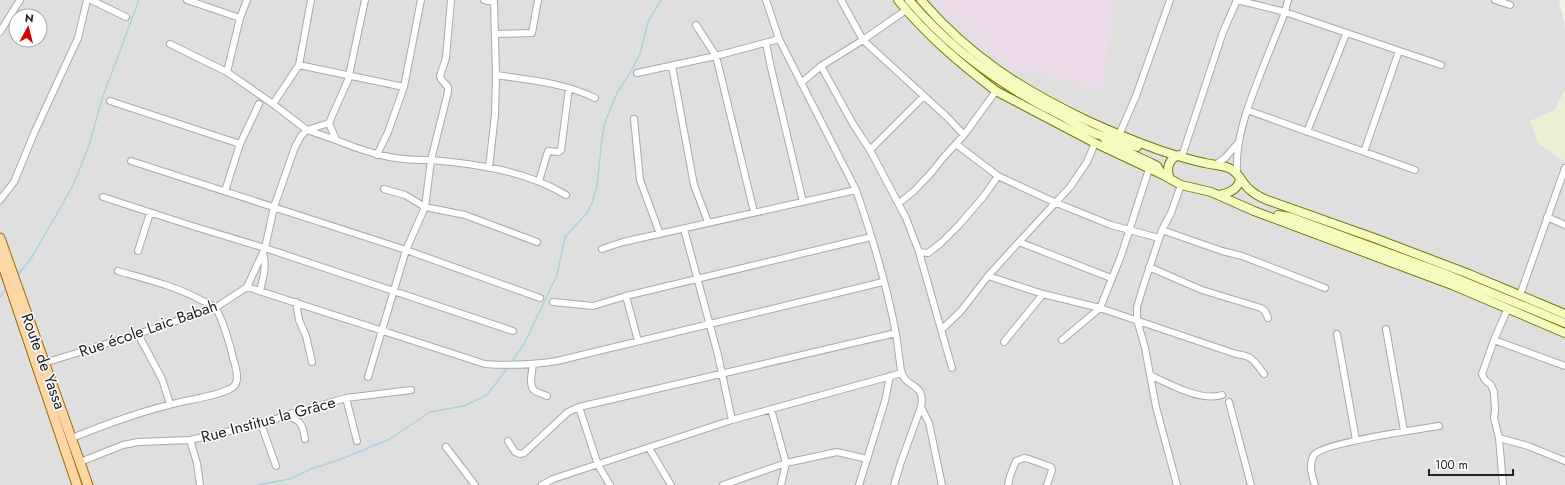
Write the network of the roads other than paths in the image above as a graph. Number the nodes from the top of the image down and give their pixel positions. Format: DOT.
graph roads {
  1 [pos="20,0"];
  2 [pos="87,0"];
  3 [pos="91,0"];
  4 [pos="187,0"];
  5 [pos="248,0"];
  6 [pos="311,0"];
  7 [pos="365,0"];
  8 [pos="421,0"];
  9 [pos="451,0"];
  10 [pos="484,0"];
  11 [pos="538,0"];
  12 [pos="766,0"];
  13 [pos="841,0"];
  14 [pos="898,0"];
  15 [pos="909,0"];
  16 [pos="921,0"];
  17 [pos="1170,0"];
  18 [pos="1237,0"];
  19 [pos="1288,0"];
  20 [pos="1495,0"];
  21 [pos="1510,5"];
  22 [pos="906,10"];
  23 [pos="1285,12"];
  24 [pos="126,16"];
  25 [pos="240,18"];
  26 [pos="696,25"];
  27 [pos="0,32"];
  28 [pos="495,34"];
  29 [pos="1346,34"];
  30 [pos="779,40"];
  31 [pos="863,40"];
  32 [pos="766,43"];
  33 [pos="170,44"];
  34 [pos="1399,51"];
  35 [pos="716,56"];
  36 [pos="299,65"];
  37 [pos="1442,65"];
  38 [pos="672,66"];
  39 [pos="821,66"];
  40 [pos="228,72"];
  41 [pos="636,73"];
  42 [pos="496,75"];
  43 [pos="349,76"];
  44 [pos="801,83"];
  45 [pos="404,87"];
  46 [pos="569,88"];
  47 [pos="996,90"];
  48 [pos="924,96"];
  49 [pos="595,98"];
  50 [pos="110,101"];
  51 [pos="258,104"];
  52 [pos="273,104"];
  53 [pos="1247,110"];
  54 [pos="634,120"];
  55 [pos="329,123"];
  56 [pos="307,130"];
  57 [pos="1307,132"];
  58 [pos="964,135"];
  59 [pos="1119,135"];
  60 [pos="1101,136"];
  61 [pos="336,140"];
  62 [pos="1239,142"];
  63 [pos="1095,143"];
  64 [pos="240,144"];
  65 [pos="956,144"];
  66 [pos="870,150"];
  67 [pos="1364,152"];
  68 [pos="377,155"];
  69 [pos="1177,155"];
  70 [pos="431,160"];
  71 [pos="131,161"];
  72 [pos="1215,165"];
  73 [pos="489,168"];
  74 [pos="1565,168"];
  75 [pos="1149,169"];
  76 [pos="1415,170"];
  77 [pos="1238,175"];
  78 [pos="998,176"];
  79 [pos="1167,177"];
  80 [pos="539,181"];
  81 [pos="1182,185"];
  82 [pos="384,190"];
  83 [pos="856,190"];
  84 [pos="224,191"];
  85 [pos="1255,194"];
  86 [pos="566,195"];
  87 [pos="1219,195"];
  88 [pos="103,197"];
  89 [pos="0,200"];
  90 [pos="803,202"];
  91 [pos="1054,202"];
  92 [pos="899,203"];
  93 [pos="1244,206"];
  94 [pos="274,207"];
  95 [pos="425,207"];
  96 [pos="150,212"];
  97 [pos="754,212"];
  98 [pos="1290,217"];
  99 [pos="1547,217"];
  100 [pos="708,222"];
  101 [pos="1565,225"];
  102 [pos="684,229"];
  103 [pos="1129,230"];
  104 [pos="1162,230"];
  105 [pos="660,234"];
  106 [pos="871,237"];
  107 [pos="0,238"];
  108 [pos="1159,238"];
  109 [pos="537,242"];
  110 [pos="1019,242"];
  111 [pos="602,249"];
  112 [pos="264,250"];
  113 [pos="406,250"];
  114 [pos="138,251"];
  115 [pos="919,252"];
  116 [pos="0,257"];
  117 [pos="1149,267"];
  118 [pos="118,271"];
  119 [pos="988,276"];
  120 [pos="1111,278"];
  121 [pos="697,279"];
  122 [pos="883,282"];
  123 [pos="247,287"];
  124 [pos="1325,288"];
  125 [pos="260,291"];
  126 [pos="394,291"];
  127 [pos="1043,294"];
  128 [pos="1520,295"];
  129 [pos="626,296"];
  130 [pos="540,298"];
  131 [pos="296,302"];
  132 [pos="553,302"];
  133 [pos="215,308"];
  134 [pos="1100,308"];
  135 [pos="1508,308"];
  136 [pos="1565,314"];
  137 [pos="1268,318"];
  138 [pos="1137,320"];
  139 [pos="1565,323"];
  140 [pos="710,324"];
  141 [pos="1386,329"];
  142 [pos="941,330"];
  143 [pos="382,331"];
  144 [pos="513,331"];
  145 [pos="896,333"];
  146 [pos="1565,333"];
  147 [pos="138,334"];
  148 [pos="1337,334"];
  149 [pos="1062,340"];
  150 [pos="1494,340"];
  151 [pos="638,341"];
  152 [pos="1004,342"];
  153 [pos="312,362"];
  154 [pos="40,365"];
  155 [pos="533,365"];
  156 [pos="1565,366"];
  157 [pos="952,368"];
  158 [pos="902,373"];
  159 [pos="721,374"];
  160 [pos="1264,374"];
  161 [pos="1150,375"];
  162 [pos="890,376"];
  163 [pos="368,377"];
  164 [pos="411,390"];
  165 [pos="1222,394"];
  166 [pos="547,396"];
  167 [pos="346,398"];
  168 [pos="1229,402"];
  169 [pos="170,404"];
  170 [pos="579,407"];
  171 [pos="921,407"];
  172 [pos="771,409"];
  173 [pos="290,414"];
  174 [pos="732,420"];
  175 [pos="261,424"];
  176 [pos="1439,426"];
  177 [pos="1404,431"];
  178 [pos="72,438"];
  179 [pos="1499,438"];
  180 [pos="305,439"];
  181 [pos="190,440"];
  182 [pos="1356,440"];
  183 [pos="357,441"];
  184 [pos="508,441"];
  185 [pos="446,446"];
  186 [pos="649,448"];
  187 [pos="867,459"];
  188 [pos="1565,461"];
  189 [pos="80,462"];
  190 [pos="786,463"];
  191 [pos="598,465"];
  192 [pos="276,466"];
  193 [pos="553,479"];
  194 [pos="77,485"];
  195 [pos="88,485"];
  196 [pos="200,485"];
  197 [pos="475,485"];
  198 [pos="542,485"];
  199 [pos="556,485"];
  200 [pos="610,485"];
  201 [pos="671,485"];
  202 [pos="723,485"];
  203 [pos="781,485"];
  204 [pos="859,485"];
  205 [pos="894,485"];
  206 [pos="942,485"];
  207 [pos="1008,485"];
  208 [pos="1047,485"];
  209 [pos="1177,485"];
  210 [pos="1251,485"];
  211 [pos="1315,485"];
  212 [pos="1504,485"];
  1 -- 27 [label="street"];
  2 -- 89 [label="street"];
  3 -- 24 [label="street"];
  4 -- 25 [label="street"];
  5 -- 25 [label="street"];
  6 -- 36 [label="street"];
  7 -- 43 [label="street"];
  8 -- 45 [label="street"];
  9 -- 70 [label="street"];
  10 -- 28 [label="street"];
  11 -- 28 [label="street"];
  12 -- 30 [label="street"];
  13 -- 31 [label="street"];
  14 -- 22 [label="main road"];
  15 -- 60 [label="main road"];
  16 -- 59 [label="main road"];
  17 -- 59 [label="street"];
  18 -- 23 [label="street"];
  18 -- 69 [label="street"];
  19 -- 23 [label="street"];
  20 -- 21 [label="street"];
  22 -- 31 [label="street"];
  22 -- 47 [label="main road"];
  23 -- 29 [label="street"];
  23 -- 53 [label="street"];
  25 -- 40 [label="street"];
  26 -- 35 [label="street"];
  28 -- 42 [label="street"];
  29 -- 34 [label="street"];
  29 -- 57 [label="street"];
  30 -- 32 [label="street"];
  30 -- 44 [label="street"];
  31 -- 39 [label="street"];
  31 -- 48 [label="street"];
  32 -- 35 [label="street"];
  32 -- 90 [label="street"];
  33 -- 40 [label="street"];
  34 -- 37 [label="street"];
  34 -- 67 [label="street"];
  35 -- 38 [label="street"];
  35 -- 97 [label="street"];
  36 -- 43 [label="street"];
  36 -- 52 [label="street"];
  38 -- 41 [label="street"];
  38 -- 100 [label="street"];
  39 -- 44 [label="street"];
  39 -- 66 [label="street"];
  40 -- 52 [label="street"];
  42 -- 46 [label="street"];
  42 -- 73 [label="street"];
  43 -- 45 [label="street"];
  43 -- 55 [label="street"];
  44 -- 83 [label="street"];
  45 -- 68 [label="street"];
  46 -- 49 [label="street"];
  46 -- 80 [label="street"];
  47 -- 58 [label="street"];
  47 -- 63 [label="main road"];
  48 -- 58 [label="street"];
  48 -- 66 [label="street"];
  50 -- 64 [label="street"];
  51 -- 64 [label="street"];
  52 -- 56 [label="street"];
  53 -- 57 [label="street"];
  53 -- 62 [label="street"];
  54 -- 105 [label="street"];
  55 -- 56 [label="street"];
  55 -- 61 [label="street"];
  56 -- 61 [label="street"];
  56 -- 94 [label="street"];
  57 -- 67 [label="street"];
  58 -- 65 [label="street"];
  59 -- 69 [label="main road"];
  60 -- 69 [label="main road"];
  60 -- 79 [label="main road"];
  61 -- 68 [label="street"];
  62 -- 72 [label="street"];
  62 -- 77 [label="street"];
  63 -- 75 [label="main road"];
  63 -- 91 [label="street"];
  64 -- 84 [label="street"];
  65 -- 78 [label="street"];
  65 -- 92 [label="street"];
  66 -- 92 [label="street"];
  67 -- 76 [label="street"];
  68 -- 70 [label="street"];
  69 -- 72 [label="main road"];
  69 -- 79 [label="main road"];
  70 -- 73 [label="street"];
  70 -- 95 [label="street"];
  71 -- 84 [label="street"];
  72 -- 77 [label="main road"];
  73 -- 80 [label="street"];
  74 -- 99 [label="street"];
  75 -- 79 [label="main road"];
  75 -- 103 [label="street"];
  77 -- 85 [label="main road"];
  77 -- 87 [label="main road"];
  78 -- 91 [label="street"];
  78 -- 115 [label="street"];
  79 -- 81 [label="main road"];
  80 -- 86 [label="street"];
  81 -- 87 [label="main road"];
  81 -- 104 [label="street"];
  82 -- 95 [label="street"];
  83 -- 90 [label="street"];
  83 -- 106 [label="street"];
  84 -- 94 [label="street"];
  85 -- 98 [label="main road"];
  85 -- 128 [label="main road"];
  87 -- 93 [label="main road"];
  88 -- 96 [label="street"];
  90 -- 97 [label="street"];
  91 -- 103 [label="street"];
  91 -- 110 [label="street"];
  92 -- 115 [label="street"];
  93 -- 98 [label="main road"];
  93 -- 135 [label="main road"];
  94 -- 112 [label="street"];
  94 -- 113 [label="street"];
  95 -- 109 [label="street"];
  95 -- 113 [label="street"];
  96 -- 112 [label="street"];
  96 -- 114 [label="street"];
  97 -- 100 [label="street"];
  98 -- 139 [label="main road"];
  99 -- 101 [label="street"];
  99 -- 128 [label="street"];
  100 -- 102 [label="street"];
  102 -- 105 [label="street"];
  102 -- 121 [label="street"];
  103 -- 108 [label="street"];
  103 -- 120 [label="street"];
  104 -- 108 [label="street"];
  104 -- 124 [label="street"];
  105 -- 111 [label="street"];
  106 -- 121 [label="street"];
  106 -- 122 [label="street"];
  107 -- 154 [label="main road, Route de Yassa"];
  108 -- 117 [label="street"];
  110 -- 119 [label="street"];
  110 -- 120 [label="street"];
  112 -- 123 [label="street"];
  112 -- 125 [label="street"];
  112 -- 126 [label="street"];
  113 -- 126 [label="street"];
  113 -- 130 [label="street"];
  115 -- 142 [label="street"];
  116 -- 154 [label="main road, Route de Yassa"];
  117 -- 137 [label="street"];
  117 -- 138 [label="street"];
  118 -- 133 [label="street"];
  119 -- 127 [label="street"];
  119 -- 142 [label="street"];
  120 -- 134 [label="street"];
  121 -- 129 [label="street"];
  121 -- 140 [label="street"];
  122 -- 140 [label="street"];
  122 -- 145 [label="street"];
  123 -- 125 [label="street"];
  123 -- 133 [label="street, Rue école Laic Babah"];
  125 -- 131 [label="street"];
  126 -- 143 [label="street"];
  126 -- 144 [label="street"];
  127 -- 134 [label="street"];
  127 -- 152 [label="street"];
  128 -- 136 [label="main road"];
  129 -- 132 [label="street"];
  129 -- 151 [label="street"];
  131 -- 143 [label="street"];
  131 -- 153 [label="street"];
  133 -- 147 [label="street, Rue école Laic Babah"];
  133 -- 169 [label="street"];
  134 -- 138 [label="street"];
  134 -- 149 [label="street"];
  135 -- 146 [label="main road"];
  135 -- 150 [label="street"];
  138 -- 160 [label="street"];
  138 -- 161 [label="street"];
  140 -- 151 [label="street"];
  140 -- 159 [label="street"];
  141 -- 177 [label="street"];
  142 -- 157 [label="street"];
  143 -- 155 [label="street"];
  143 -- 163 [label="street"];
  145 -- 158 [label="street"];
  145 -- 159 [label="street"];
  147 -- 154 [label="street, Rue école Laic Babah"];
  147 -- 169 [label="street"];
  148 -- 182 [label="street"];
  150 -- 156 [label="street"];
  150 -- 179 [label="street"];
  151 -- 155 [label="street"];
  154 -- 178 [label="main road, Route de Yassa"];
  154 -- 194 [label="main road, Route de Yassa"];
  155 -- 166 [label="street"];
  158 -- 162 [label="street"];
  158 -- 171 [label="street"];
  159 -- 170 [label="street"];
  159 -- 174 [label="street"];
  161 -- 165 [label="street"];
  161 -- 209 [label="street"];
  162 -- 172 [label="street"];
  162 -- 187 [label="street"];
  164 -- 167 [label="street, Rue Institus la Grâce"];
  167 -- 173 [label="street, Rue Institus la Grâce"];
  167 -- 183 [label="street"];
  168 -- 210 [label="street"];
  169 -- 178 [label="street"];
  170 -- 184 [label="street"];
  170 -- 191 [label="street"];
  171 -- 205 [label="street"];
  171 -- 206 [label="street"];
  172 -- 174 [label="street"];
  172 -- 190 [label="street"];
  173 -- 175 [label="street, Rue Institus la Grâce"];
  173 -- 180 [label="street"];
  174 -- 186 [label="street"];
  175 -- 181 [label="street, Rue Institus la Grâce"];
  175 -- 192 [label="street"];
  176 -- 177 [label="street"];
  177 -- 182 [label="street"];
  178 -- 189 [label="main road, Route de Yassa"];
  179 -- 188 [label="street"];
  179 -- 212 [label="street"];
  181 -- 189 [label="street, Rue Institus la Grâce"];
  181 -- 196 [label="street"];
  182 -- 211 [label="street"];
  185 -- 197 [label="street"];
  186 -- 191 [label="street"];
  186 -- 201 [label="street"];
  187 -- 190 [label="street"];
  187 -- 204 [label="street"];
  189 -- 195 [label="main road, Route de Yassa"];
  190 -- 202 [label="street"];
  190 -- 203 [label="street"];
  191 -- 193 [label="street"];
  191 -- 200 [label="street"];
  193 -- 198 [label="street"];
  193 -- 199 [label="street"];
  207 -- 208 [label="street"];
}
